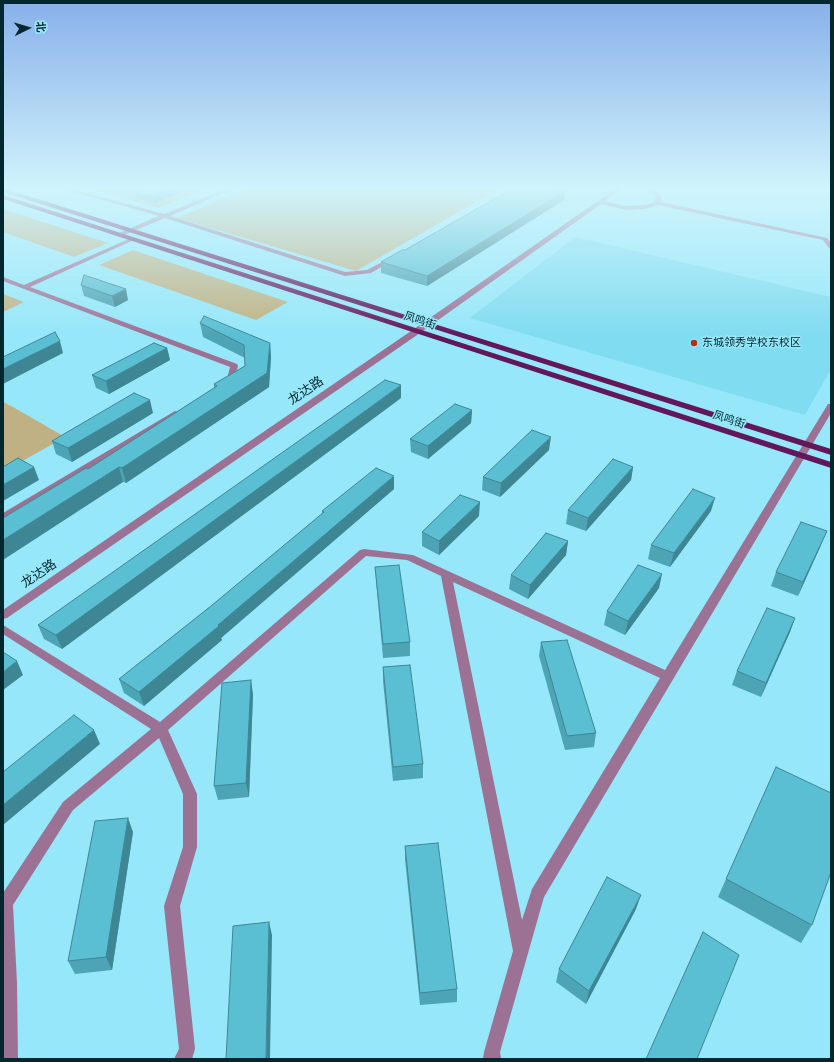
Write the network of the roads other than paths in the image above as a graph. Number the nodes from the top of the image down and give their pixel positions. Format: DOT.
graph roads {
  1 [pos="124,237"];
  2 [pos="151,237"];
  3 [pos="228,237"];
  4 [pos="551,237"];
  5 [pos="814,237"];
  6 [pos="133,239"];
  7 [pos="831,247"];
  8 [pos="396,256"];
  9 [pos="3,279"];
  10 [pos="24,287"];
  11 [pos="426,324"];
  12 [pos="417,331"];
  13 [pos="218,388"];
  14 [pos="831,406"];
  15 [pos="184,408"];
  16 [pos="808,445"];
  17 [pos="831,452"];
  18 [pos="802,456"];
  19 [pos="831,465"];
  20 [pos="3,516"];
  21 [pos="446,574"];
  22 [pos="3,614"];
  23 [pos="3,629"];
  24 [pos="669,677"];
  25 [pos="161,729"];
  26 [pos="520,952"];
  27 [pos="9,1059"];
  28 [pos="183,1059"];
  29 [pos="492,1059"];
  1 -- 6 [label="main road, 凤鸣街"];
  2 -- 11 [label="main road, 凤鸣街"];
  3 -- 8 [label="street"];
  4 -- 11 [label="street, 龙达路"];
  5 -- 7 [label="street"];
  6 -- 10 [label="street"];
  6 -- 12 [label="main road, 凤鸣街"];
  9 -- 10 [label="street"];
  10 -- 13 [label="street"];
  11 -- 12 [label="street, 龙达路"];
  11 -- 16 [label="main road, 凤鸣街"];
  12 -- 18 [label="main road, 凤鸣街"];
  12 -- 22 [label="street, 龙达路"];
  14 -- 16 [label="street"];
  15 -- 20 [label="street"];
  16 -- 17 [label="main road, 凤鸣街"];
  16 -- 18 [label="street"];
  18 -- 19 [label="main road, 凤鸣街"];
  18 -- 24 [label="street"];
  21 -- 24 [label="street"];
  21 -- 25 [label="street"];
  21 -- 26 [label="street"];
  23 -- 25 [label="street"];
  24 -- 26 [label="street"];
  25 -- 27 [label="street"];
  25 -- 28 [label="street"];
  26 -- 29 [label="street"];
}
